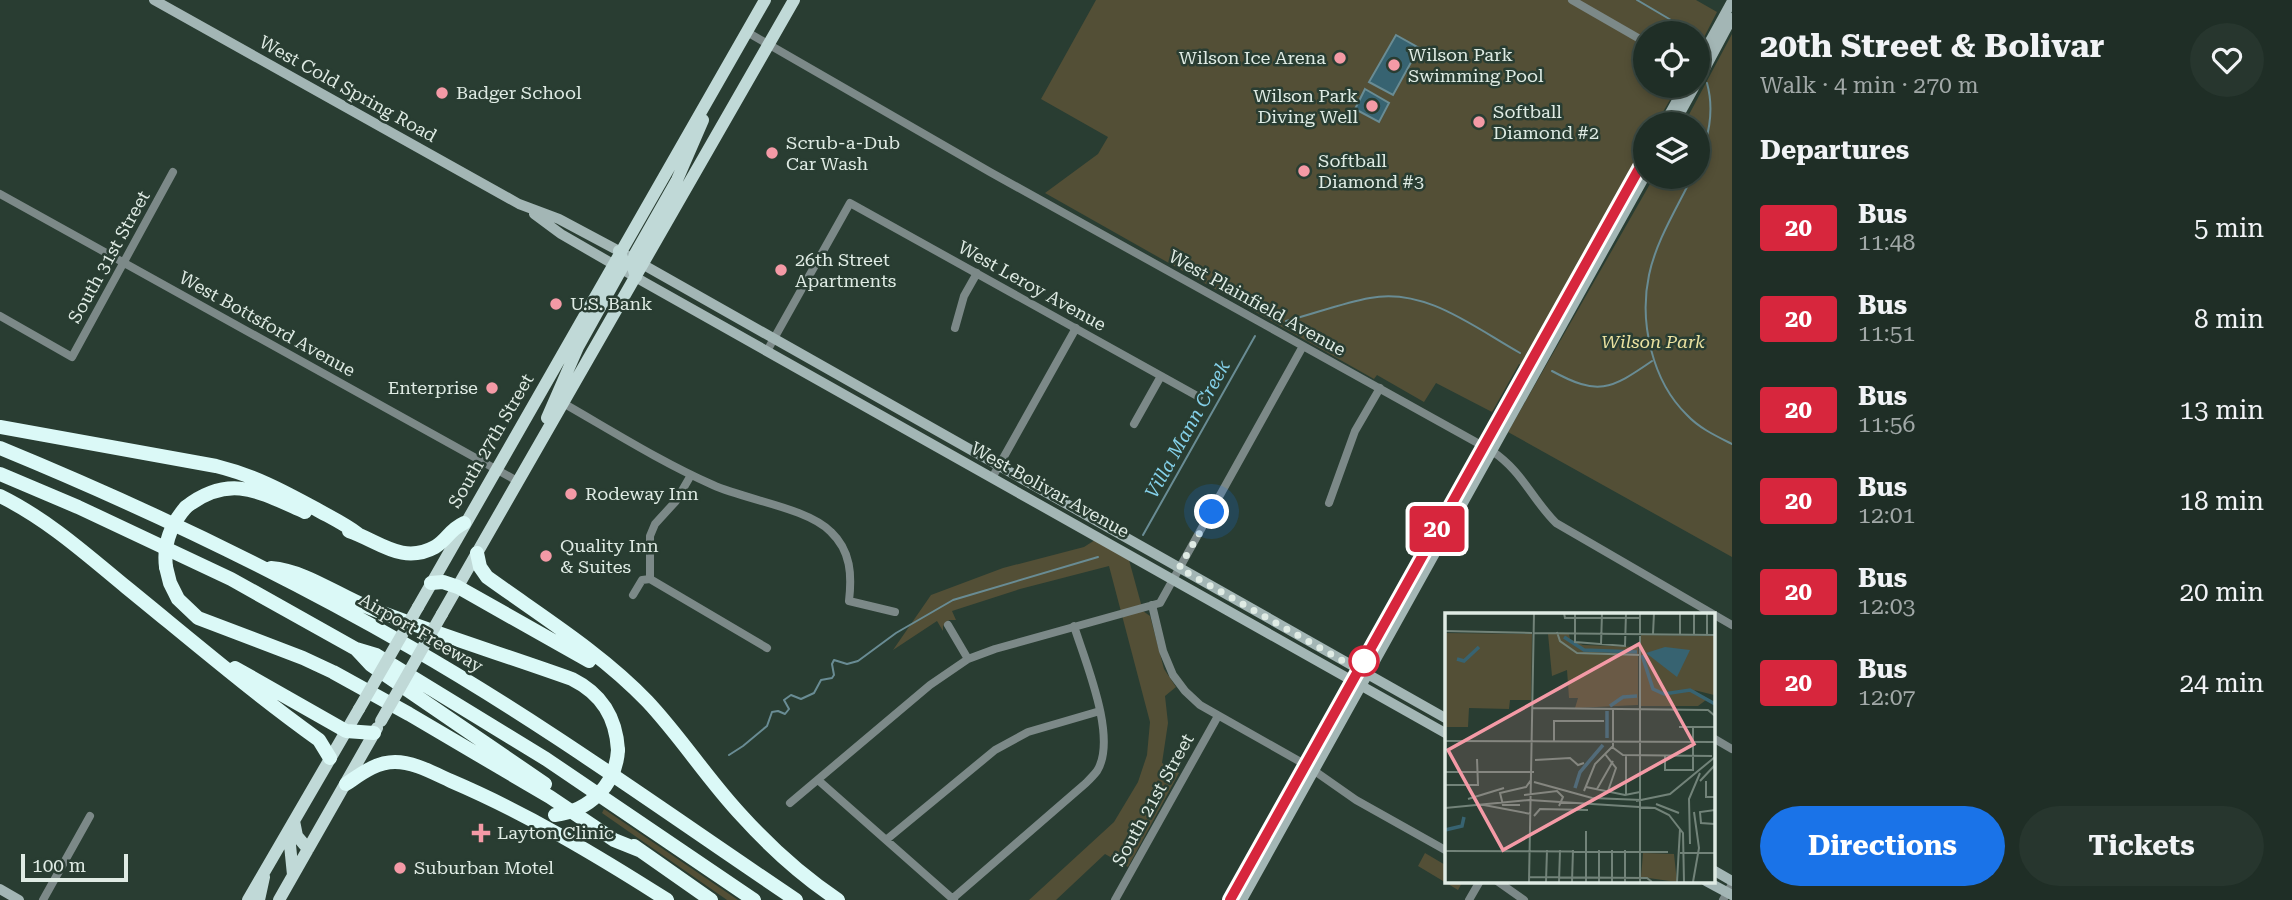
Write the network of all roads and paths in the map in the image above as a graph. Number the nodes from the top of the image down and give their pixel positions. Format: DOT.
graph roads {
  1 [pos="154,0"];
  2 [pos="765,0"];
  3 [pos="794,0"];
  4 [pos="1572,0"];
  5 [pos="1732,1"];
  6 [pos="1732,18"];
  7 [pos="747,32"];
  8 [pos="1633,35"];
  9 [pos="1715,39"];
  10 [pos="768,44"];
  11 [pos="1710,50"];
  12 [pos="722,74"];
  13 [pos="173,172"];
  14 [pos="1633,180"];
  15 [pos="1637,189"];
  16 [pos="0,194"];
  17 [pos="618,261"];
  18 [pos="123,262"];
  19 [pos="637,267"];
  20 [pos="977,273"];
  21 [pos="691,293"];
  22 [pos="684,304"];
  23 [pos="0,316"];
  24 [pos="955,328"];
  25 [pos="1076,328"];
  26 [pos="773,339"];
  27 [pos="1303,346"];
  28 [pos="767,351"];
  29 [pos="1161,376"];
  30 [pos="1380,388"];
  31 [pos="1199,397"];
  32 [pos="885,402"];
  33 [pos="563,403"];
  34 [pos="878,413"];
  35 [pos="1134,424"];
  36 [pos="0,427"];
  37 [pos="0,448"];
  38 [pos="1488,448"];
  39 [pos="530,461"];
  40 [pos="999,466"];
  41 [pos="497,469"];
  42 [pos="0,474"];
  43 [pos="691,475"];
  44 [pos="992,478"];
  45 [pos="519,482"];
  46 [pos="0,496"];
  47 [pos="1329,503"];
  48 [pos="464,523"];
  49 [pos="358,534"];
  50 [pos="477,553"];
  51 [pos="263,567"];
  52 [pos="1179,568"];
  53 [pos="650,579"];
  54 [pos="1173,579"];
  55 [pos="431,583"];
  56 [pos="458,587"];
  57 [pos="634,595"];
  58 [pos="1156,604"];
  59 [pos="895,612"];
  60 [pos="1711,613"];
  61 [pos="1714,615"];
  62 [pos="948,625"];
  63 [pos="1732,625"];
  64 [pos="1074,626"];
  65 [pos="198,645"];
  66 [pos="767,648"];
  67 [pos="356,649"];
  68 [pos="968,659"];
  69 [pos="1363,672"];
  70 [pos="1357,683"];
  71 [pos="632,687"];
  72 [pos="1100,711"];
  73 [pos="1218,716"];
  74 [pos="1445,718"];
  75 [pos="377,727"];
  76 [pos="346,731"];
  77 [pos="1445,733"];
  78 [pos="1714,739"];
  79 [pos="1732,749"];
  80 [pos="330,758"];
  81 [pos="1309,768"];
  82 [pos="818,780"];
  83 [pos="346,784"];
  84 [pos="493,800"];
  85 [pos="790,803"];
  86 [pos="90,816"];
  87 [pos="294,821"];
  88 [pos="284,838"];
  89 [pos="886,840"];
  90 [pos="308,849"];
  91 [pos="639,850"];
  92 [pos="1445,850"];
  93 [pos="265,870"];
  94 [pos="1714,871"];
  95 [pos="293,876"];
  96 [pos="1479,883"];
  97 [pos="1500,883"];
  98 [pos="1711,883"];
  99 [pos="0,889"];
  100 [pos="1729,891"];
  101 [pos="953,899"];
  102 [pos="19,900"];
  103 [pos="43,900"];
  104 [pos="248,900"];
  105 [pos="259,900"];
  106 [pos="279,900"];
  107 [pos="667,900"];
  108 [pos="711,900"];
  109 [pos="754,900"];
  110 [pos="796,900"];
  111 [pos="838,900"];
  112 [pos="1115,900"];
  113 [pos="1230,900"];
  114 [pos="1242,900"];
  115 [pos="1469,900"];
  116 [pos="1524,900"];
  1 -- 17 [label="street, West Cold Spring Road"];
  2 -- 7 [label="main road, South 27th Street"];
  3 -- 10 [label="main road"];
  4 -- 8 [label="street"];
  5 -- 9 [label="street"];
  6 -- 9 [label="street"];
  7 -- 10 [label="street, West Plainfield Avenue"];
  7 -- 12 [label="main road, South 27th Street"];
  9 -- 11 [label="street"];
  10 -- 19 [label="main road"];
  10 -- 27 [label="street, West Plainfield Avenue"];
  12 -- 17 [label="main road, South 27th Street"];
  12 -- 19 [label="main road"];
  13 -- 18 [label="street, South 31st Street"];
  14 -- 38 [label="street"];
  15 -- 38 [label="street"];
  16 -- 18 [label="street, West Bottsford Avenue"];
  17 -- 19 [label="street"];
  17 -- 19 [label="street, West Cold Spring Road"];
  17 -- 39 [label="main road"];
  17 -- 41 [label="main road, South 27th Street"];
  18 -- 23 [label="street, South 31st Street"];
  18 -- 41 [label="street, West Bottsford Avenue"];
  19 -- 21 [label="street, West Bolivar Avenue"];
  19 -- 22 [label="street, West Bolivar Avenue"];
  19 -- 33 [label="main road"];
  20 -- 24 [label="street"];
  20 -- 25 [label="street, West Leroy Avenue"];
  20 -- 26 [label="street, West Leroy Avenue"];
  21 -- 22 [label="street"];
  21 -- 26 [label="street, West Bolivar Avenue"];
  22 -- 28 [label="street, West Bolivar Avenue"];
  25 -- 29 [label="street, West Leroy Avenue"];
  25 -- 40 [label="street"];
  26 -- 28 [label="street"];
  26 -- 32 [label="street, West Bolivar Avenue"];
  27 -- 30 [label="street, West Plainfield Avenue"];
  27 -- 52 [label="street"];
  28 -- 34 [label="street, West Bolivar Avenue"];
  29 -- 31 [label="street, West Leroy Avenue"];
  29 -- 35 [label="street"];
  30 -- 38 [label="street, West Plainfield Avenue"];
  30 -- 47 [label="street"];
  32 -- 34 [label="street"];
  32 -- 40 [label="street, West Bolivar Avenue"];
  33 -- 39 [label="main road"];
  33 -- 43 [label="street"];
  34 -- 44 [label="street, West Bolivar Avenue"];
  36 -- 49 [label="highway"];
  37 -- 51 [label="highway, Airport Freeway"];
  38 -- 60 [label="street, West Plainfield Avenue"];
  38 -- 69 [label="street"];
  39 -- 45 [label="main road"];
  40 -- 44 [label="street"];
  40 -- 52 [label="street, West Bolivar Avenue"];
  41 -- 45 [label="street, West Bottsford Avenue"];
  41 -- 48 [label="main road, South 27th Street"];
  42 -- 67 [label="highway"];
  43 -- 53 [label="street"];
  43 -- 59 [label="street"];
  44 -- 54 [label="street, West Bolivar Avenue"];
  45 -- 50 [label="main road"];
  46 -- 65 [label="highway"];
  48 -- 49 [label="highway"];
  48 -- 55 [label="main road, South 27th Street"];
  49 -- 91 [label="highway, bridge"];
  50 -- 56 [label="main road"];
  50 -- 71 [label="highway"];
  51 -- 84 [label="highway, bridge"];
  51 -- 110 [label="highway, Airport Freeway"];
  52 -- 54 [label="street"];
  52 -- 69 [label="street, West Bolivar Avenue"];
  53 -- 57 [label="street"];
  53 -- 66 [label="street"];
  54 -- 58 [label="street"];
  54 -- 70 [label="street, West Bolivar Avenue"];
  55 -- 56 [label="highway"];
  55 -- 76 [label="main road, South 27th Street, bridge"];
  56 -- 71 [label="highway"];
  56 -- 75 [label="main road, bridge"];
  58 -- 64 [label="street"];
  58 -- 73 [label="street"];
  61 -- 63 [label="street, West Plainfield Avenue"];
  62 -- 68 [label="street"];
  64 -- 68 [label="street"];
  64 -- 72 [label="street"];
  65 -- 76 [label="highway"];
  65 -- 80 [label="highway"];
  67 -- 91 [label="highway"];
  67 -- 109 [label="highway"];
  68 -- 82 [label="street"];
  69 -- 70 [label="street"];
  69 -- 74 [label="street, West Bolivar Avenue"];
  70 -- 77 [label="street, West Bolivar Avenue"];
  70 -- 81 [label="street"];
  71 -- 111 [label="highway"];
  72 -- 89 [label="street"];
  72 -- 101 [label="street"];
  73 -- 81 [label="street"];
  73 -- 112 [label="street, South 21st Street"];
  75 -- 76 [label="highway"];
  75 -- 83 [label="main road"];
  76 -- 80 [label="main road, South 27th Street"];
  78 -- 79 [label="street"];
  80 -- 87 [label="main road, South 27th Street"];
  81 -- 92 [label="street"];
  81 -- 113 [label="street"];
  81 -- 114 [label="street"];
  82 -- 85 [label="street"];
  82 -- 89 [label="street"];
  83 -- 84 [label="highway"];
  83 -- 90 [label="main road"];
  84 -- 107 [label="highway"];
  86 -- 103 [label="street"];
  87 -- 88 [label="main road, South 27th Street"];
  87 -- 90 [label="main road"];
  88 -- 93 [label="main road, South 27th Street"];
  88 -- 95 [label="main road"];
  89 -- 101 [label="street"];
  90 -- 95 [label="main road"];
  91 -- 108 [label="highway"];
  93 -- 104 [label="main road, South 27th Street"];
  93 -- 105 [label="main road"];
  94 -- 100 [label="street"];
  95 -- 106 [label="main road"];
  96 -- 115 [label="street"];
  97 -- 116 [label="street"];
  98 -- 100 [label="street"];
  99 -- 102 [label="street"];
}
